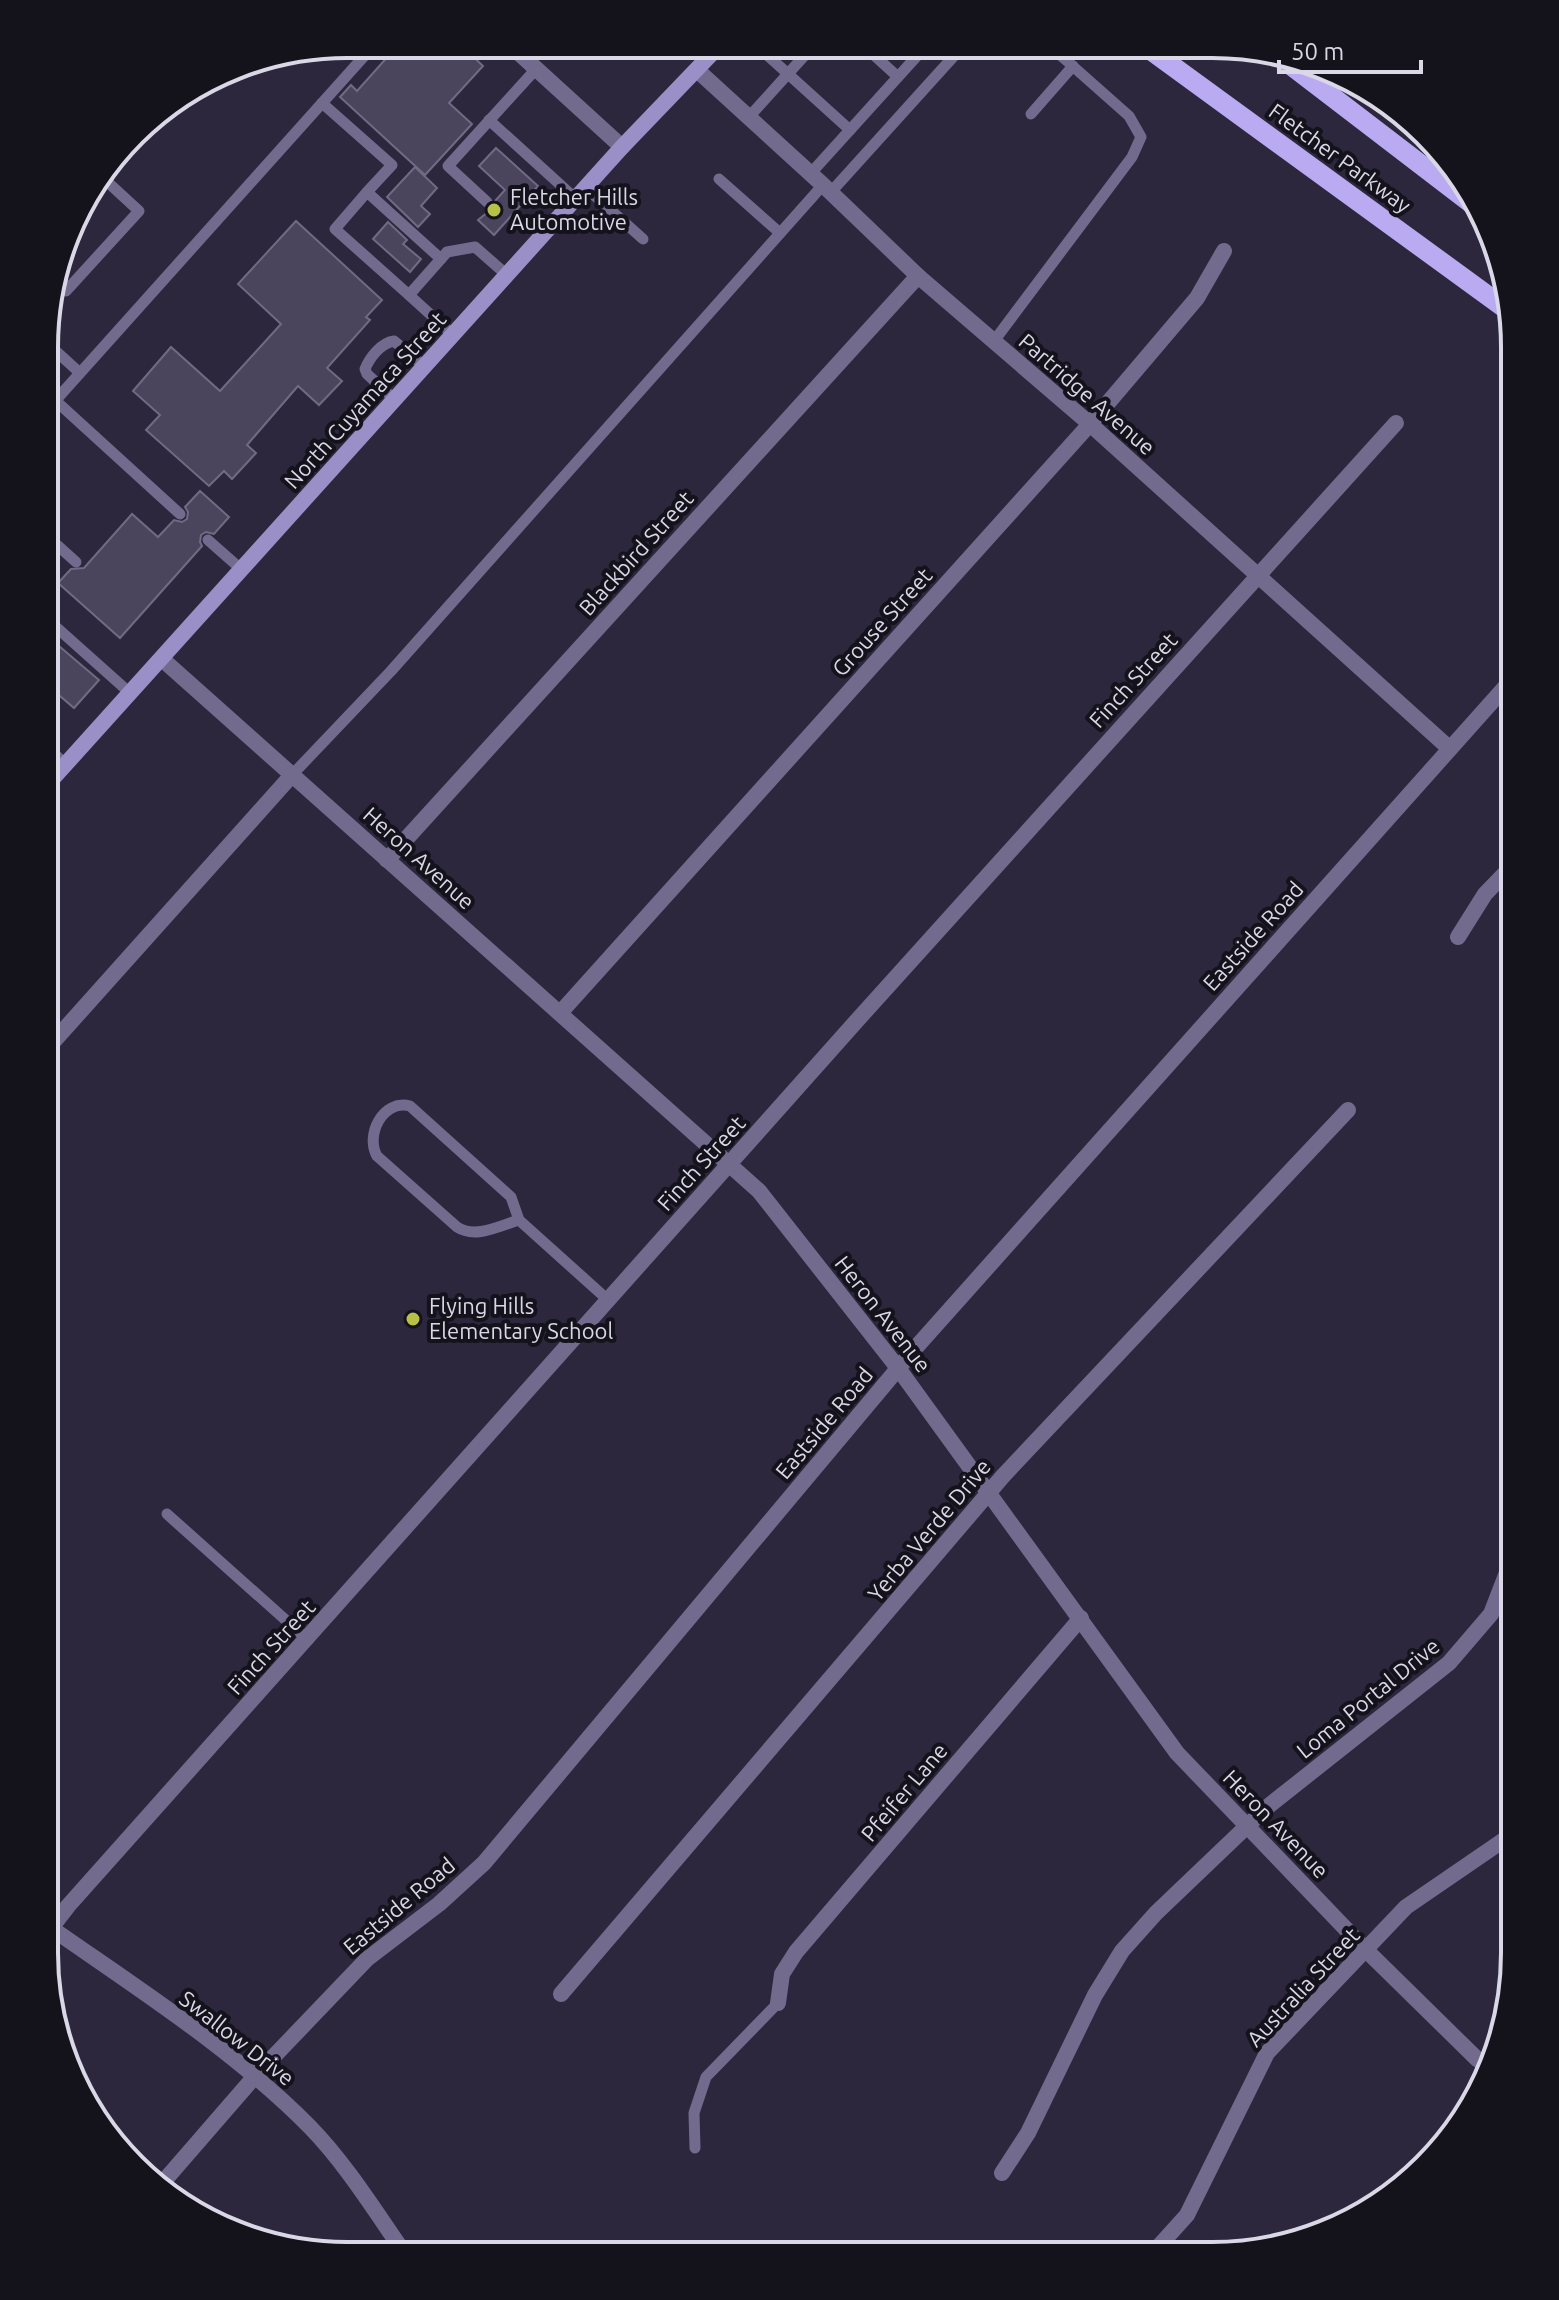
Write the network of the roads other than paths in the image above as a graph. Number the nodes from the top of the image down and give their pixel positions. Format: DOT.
graph roads {
  1 [pos="362,58"];
  2 [pos="524,58"];
  3 [pos="708,58"];
  4 [pos="770,58"];
  5 [pos="802,58"];
  6 [pos="877,58"];
  7 [pos="915,58"];
  8 [pos="951,58"];
  9 [pos="1064,58"];
  10 [pos="1161,58"];
  11 [pos="1073,66"];
  12 [pos="536,69"];
  13 [pos="697,70"];
  14 [pos="1298,71"];
  15 [pos="788,74"];
  16 [pos="898,77"];
  17 [pos="322,103"];
  18 [pos="1031,114"];
  19 [pos="749,117"];
  20 [pos="489,120"];
  21 [pos="850,130"];
  22 [pos="622,147"];
  23 [pos="719,179"];
  24 [pos="109,183"];
  25 [pos="822,183"];
  26 [pos="1455,191"];
  27 [pos="367,192"];
  28 [pos="581,193"];
  29 [pos="487,202"];
  30 [pos="780,233"];
  31 [pos="643,239"];
  32 [pos="1224,251"];
  33 [pos="441,259"];
  34 [pos="507,275"];
  35 [pos="918,276"];
  36 [pos="64,289"];
  37 [pos="409,295"];
  38 [pos="1498,303"];
  39 [pos="453,335"];
  40 [pos="994,341"];
  41 [pos="58,353"];
  42 [pos="425,367"];
  43 [pos="80,373"];
  44 [pos="58,399"];
  45 [pos="395,400"];
  46 [pos="58,403"];
  47 [pos="1396,423"];
  48 [pos="1090,424"];
  49 [pos="180,514"];
  50 [pos="208,540"];
  51 [pos="58,546"];
  52 [pos="76,562"];
  53 [pos="242,570"];
  54 [pos="1256,576"];
  55 [pos="58,629"];
  56 [pos="162,659"];
  57 [pos="1501,691"];
  58 [pos="130,693"];
  59 [pos="1449,748"];
  60 [pos="58,757"];
  61 [pos="65,764"];
  62 [pos="58,772"];
  63 [pos="292,775"];
  64 [pos="387,860"];
  65 [pos="1501,877"];
  66 [pos="1458,937"];
  67 [pos="560,1013"];
  68 [pos="58,1036"];
  69 [pos="1348,1110"];
  70 [pos="728,1165"];
  71 [pos="519,1220"];
  72 [pos="608,1300"];
  73 [pos="898,1368"];
  74 [pos="989,1493"];
  75 [pos="167,1514"];
  76 [pos="1501,1588"];
  77 [pos="1081,1618"];
  78 [pos="308,1640"];
  79 [pos="1247,1826"];
  80 [pos="1501,1842"];
  81 [pos="58,1916"];
  82 [pos="58,1937"];
  83 [pos="1367,1951"];
  84 [pos="561,1994"];
  85 [pos="778,2003"];
  86 [pos="1480,2061"];
  87 [pos="256,2075"];
  88 [pos="695,2148"];
  89 [pos="1002,2173"];
  90 [pos="166,2178"];
  91 [pos="397,2242"];
  92 [pos="1163,2242"];
  1 -- 17 [label="lane"];
  2 -- 12 [label="street"];
  3 -- 13 [label="main road, North Cuyamaca Street"];
  4 -- 15 [label="lane"];
  5 -- 15 [label="lane"];
  6 -- 16 [label="lane"];
  7 -- 16 [label="lane"];
  8 -- 25 [label="lane"];
  9 -- 11 [label="lane"];
  10 -- 38 [label="main road, Fletcher Parkway"];
  11 -- 18 [label="lane"];
  11 -- 40 [label="lane"];
  12 -- 20 [label="lane"];
  12 -- 22 [label="street"];
  13 -- 19 [label="street, Partridge Avenue"];
  13 -- 22 [label="main road, North Cuyamaca Street"];
  14 -- 26 [label="main road, Fletcher Parkway"];
  15 -- 19 [label="lane"];
  15 -- 21 [label="lane"];
  16 -- 21 [label="lane"];
  17 -- 27 [label="lane"];
  17 -- 43 [label="lane"];
  19 -- 25 [label="street, Partridge Avenue"];
  20 -- 28 [label="lane"];
  20 -- 29 [label="lane"];
  21 -- 25 [label="lane"];
  22 -- 28 [label="main road, North Cuyamaca Street"];
  23 -- 30 [label="lane"];
  24 -- 36 [label="lane"];
  25 -- 30 [label="lane"];
  25 -- 35 [label="street, Partridge Avenue"];
  27 -- 33 [label="lane"];
  27 -- 37 [label="lane"];
  28 -- 31 [label="lane"];
  28 -- 34 [label="main road, North Cuyamaca Street"];
  30 -- 63 [label="lane"];
  32 -- 48 [label="street, Grouse Street"];
  33 -- 34 [label="lane"];
  33 -- 37 [label="lane"];
  34 -- 39 [label="main road, North Cuyamaca Street"];
  35 -- 40 [label="street, Partridge Avenue"];
  35 -- 64 [label="street, Blackbird Street"];
  37 -- 39 [label="lane"];
  39 -- 42 [label="main road, North Cuyamaca Street"];
  40 -- 48 [label="street, Partridge Avenue"];
  41 -- 43 [label="lane"];
  42 -- 45 [label="main road, North Cuyamaca Street"];
  42 -- 45 [label="lane"];
  43 -- 44 [label="lane"];
  45 -- 53 [label="main road, North Cuyamaca Street"];
  46 -- 49 [label="lane"];
  47 -- 54 [label="street, Finch Street"];
  48 -- 54 [label="street, Partridge Avenue"];
  48 -- 67 [label="street, Grouse Street"];
  50 -- 53 [label="lane"];
  51 -- 52 [label="lane"];
  53 -- 56 [label="main road, North Cuyamaca Street"];
  54 -- 59 [label="street, Partridge Avenue"];
  54 -- 70 [label="street, Finch Street"];
  55 -- 58 [label="lane"];
  56 -- 58 [label="main road, North Cuyamaca Street"];
  56 -- 63 [label="street, Heron Avenue"];
  57 -- 59 [label="street, Eastside Road"];
  58 -- 61 [label="main road, North Cuyamaca Street"];
  59 -- 73 [label="street, Eastside Road"];
  60 -- 61 [label="lane"];
  61 -- 62 [label="main road, North Cuyamaca Street"];
  63 -- 64 [label="street, Heron Avenue"];
  63 -- 68 [label="street"];
  64 -- 67 [label="street, Heron Avenue"];
  65 -- 66 [label="street"];
  67 -- 70 [label="street, Heron Avenue"];
  69 -- 74 [label="street, Yerba Verde Drive"];
  70 -- 72 [label="street, Finch Street"];
  70 -- 73 [label="street, Heron Avenue"];
  71 -- 71 [label="lane"];
  71 -- 72 [label="lane"];
  72 -- 78 [label="street, Finch Street"];
  73 -- 74 [label="street, Heron Avenue"];
  73 -- 87 [label="street, Eastside Road"];
  74 -- 77 [label="street, Heron Avenue"];
  74 -- 84 [label="street, Yerba Verde Drive"];
  75 -- 78 [label="lane"];
  76 -- 79 [label="street, Loma Portal Drive"];
  77 -- 79 [label="street, Heron Avenue"];
  77 -- 85 [label="street, Pfeifer Lane"];
  78 -- 81 [label="street, Finch Street"];
  79 -- 83 [label="street, Heron Avenue"];
  79 -- 89 [label="street, Loma Portal Drive"];
  80 -- 83 [label="street, Australia Street"];
  82 -- 87 [label="street, Swallow Drive"];
  83 -- 86 [label="street, Heron Avenue"];
  83 -- 92 [label="street, Australia Street"];
  85 -- 88 [label="lane"];
  87 -- 90 [label="street, Eastside Road"];
  87 -- 91 [label="street, Swallow Drive"];
}
